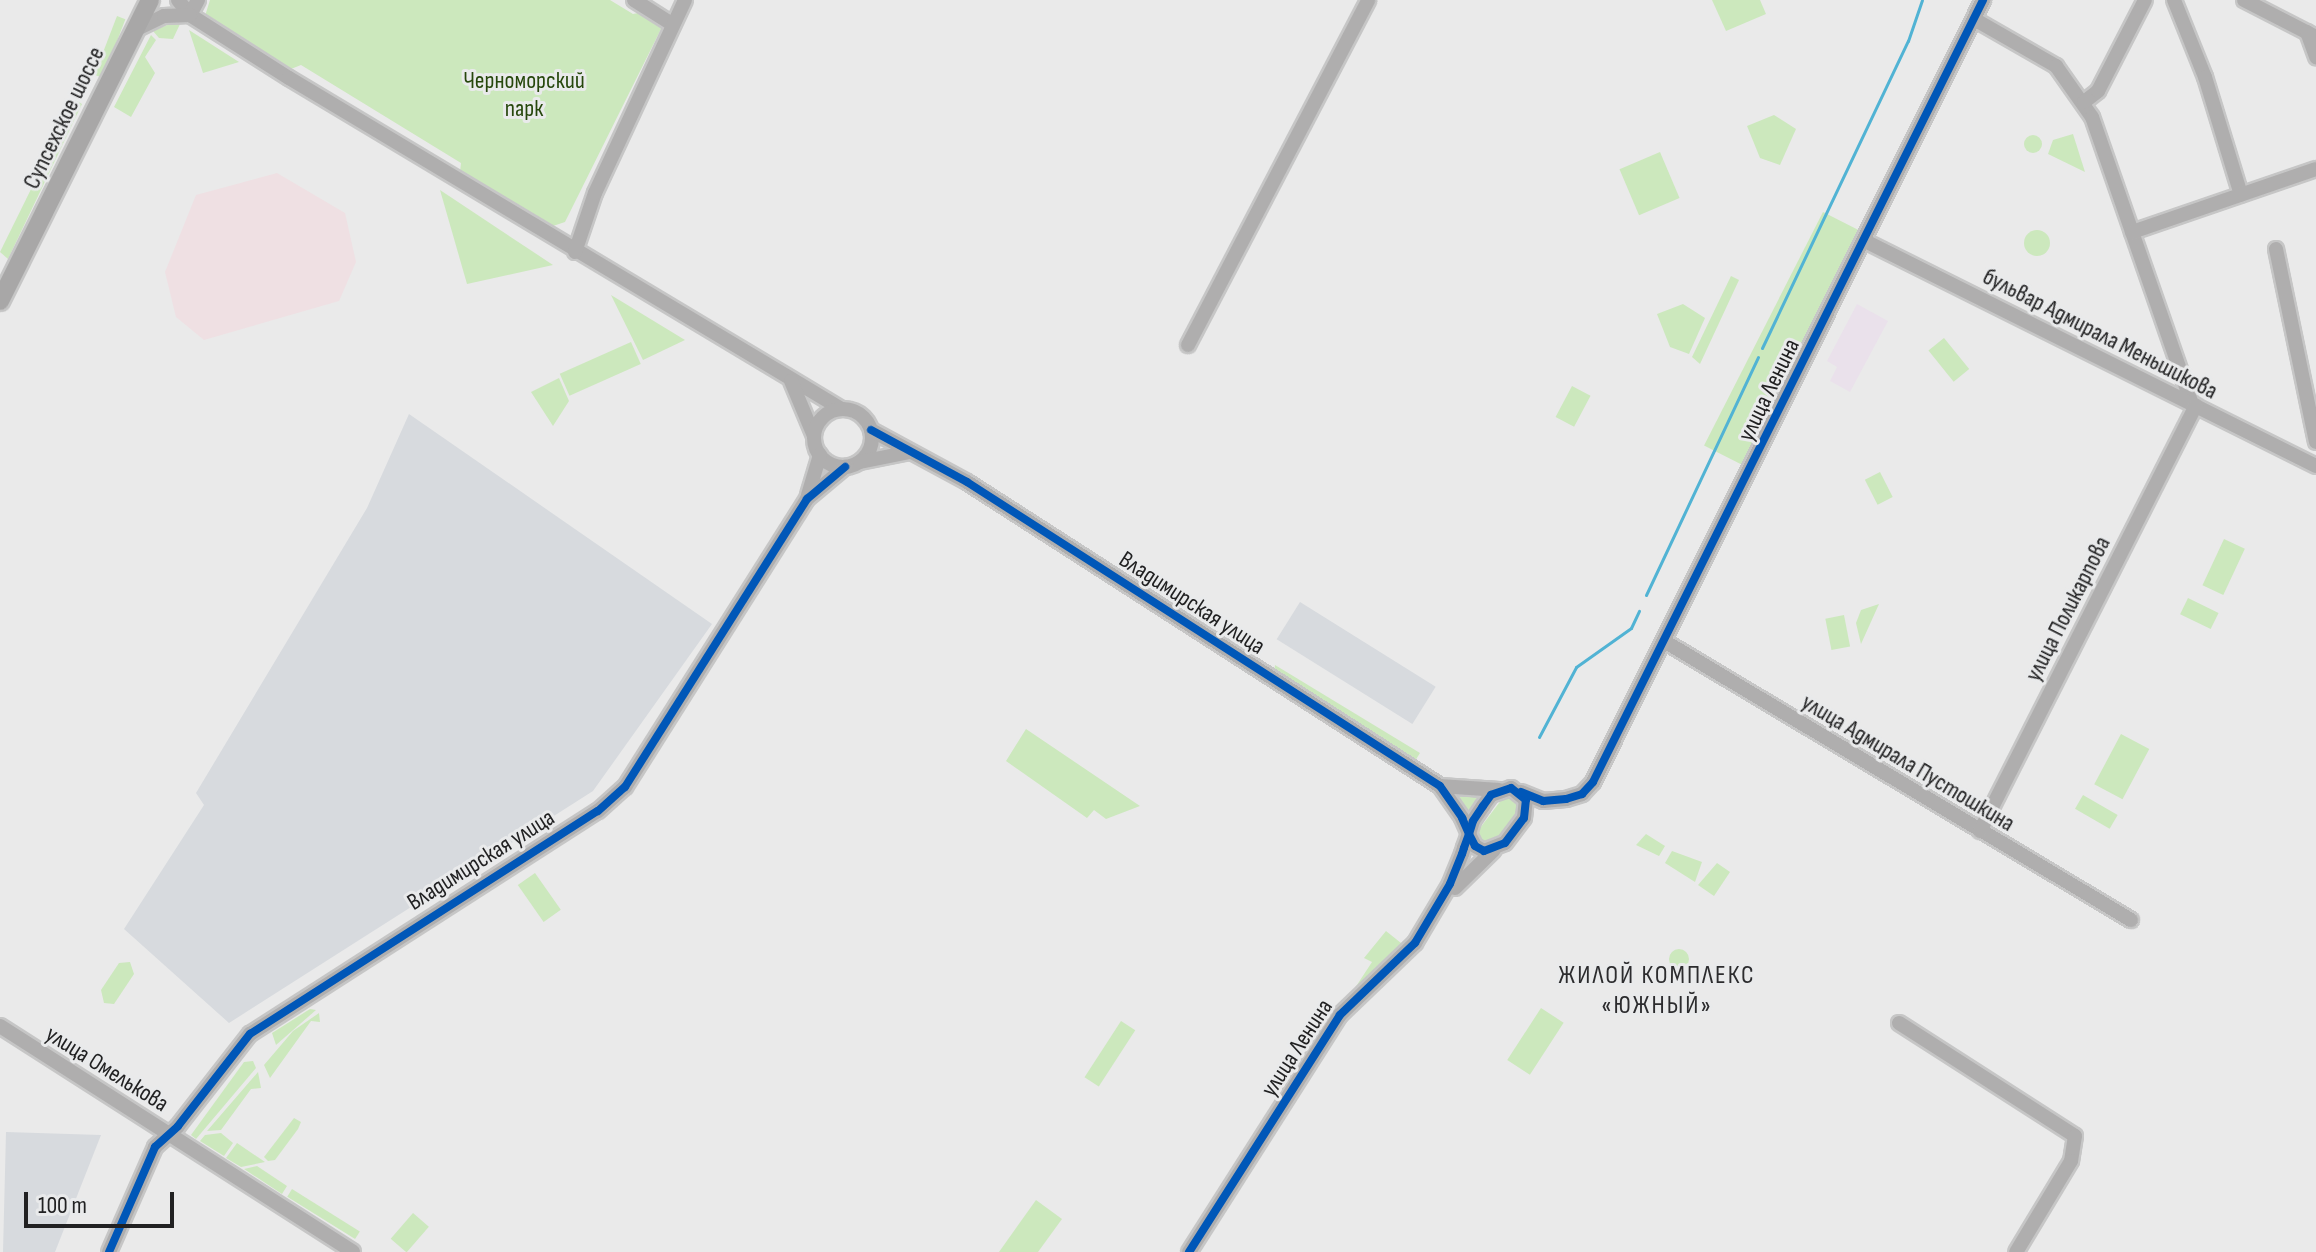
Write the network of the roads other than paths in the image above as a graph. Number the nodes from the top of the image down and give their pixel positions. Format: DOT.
graph roads {
  1 [pos="150,0"];
  2 [pos="178,0"];
  3 [pos="198,0"];
  4 [pos="634,0"];
  5 [pos="685,0"];
  6 [pos="1368,0"];
  7 [pos="1983,0"];
  8 [pos="2145,0"];
  9 [pos="2174,0"];
  10 [pos="2244,0"];
  11 [pos="190,15"];
  12 [pos="1974,19"];
  13 [pos="672,24"];
  14 [pos="135,30"];
  15 [pos="2311,34"];
  16 [pos="2316,57"];
  17 [pos="2084,102"];
  18 [pos="2316,169"];
  19 [pos="2241,195"];
  20 [pos="2132,232"];
  21 [pos="1865,241"];
  22 [pos="2276,249"];
  23 [pos="575,252"];
  24 [pos="0,301"];
  25 [pos="1188,345"];
  26 [pos="791,381"];
  27 [pos="2194,405"];
  28 [pos="840,408"];
  29 [pos="871,430"];
  30 [pos="814,436"];
  31 [pos="2316,442"];
  32 [pos="914,452"];
  33 [pos="820,455"];
  34 [pos="852,464"];
  35 [pos="2316,466"];
  36 [pos="807,499"];
  37 [pos="1664,641"];
  38 [pos="1440,786"];
  39 [pos="1500,790"];
  40 [pos="1521,792"];
  41 [pos="1543,801"];
  42 [pos="1524,818"];
  43 [pos="1980,831"];
  44 [pos="1469,834"];
  45 [pos="1495,850"];
  46 [pos="2131,920"];
  47 [pos="1899,1023"];
  48 [pos="0,1026"];
  49 [pos="169,1134"];
  50 [pos="109,1252"];
  51 [pos="353,1252"];
  52 [pos="1189,1252"];
  53 [pos="1199,1252"];
  54 [pos="2016,1252"];
  1 -- 14 [label="main road, Супсехское шоссе"];
  2 -- 11 [label="street"];
  3 -- 11 [label="street"];
  4 -- 13 [label="street"];
  5 -- 13 [label="street"];
  6 -- 25 [label="street"];
  7 -- 12 [label="street, улица Ленина"];
  8 -- 17 [label="street"];
  9 -- 19 [label="street"];
  10 -- 15 [label="street"];
  11 -- 14 [label="street"];
  11 -- 23 [label="street"];
  12 -- 17 [label="street"];
  12 -- 21 [label="street, улица Ленина"];
  13 -- 23 [label="street"];
  14 -- 24 [label="main road, Супсехское шоссе"];
  15 -- 16 [label="street"];
  17 -- 20 [label="street"];
  18 -- 19 [label="street"];
  19 -- 20 [label="street"];
  20 -- 27 [label="street"];
  21 -- 27 [label="street, бульвар Адмирала Меньшикова"];
  21 -- 37 [label="street, улица Ленина"];
  22 -- 31 [label="street"];
  23 -- 26 [label="street"];
  26 -- 28 [label="street"];
  26 -- 30 [label="street"];
  27 -- 35 [label="street, бульвар Адмирала Меньшикова"];
  27 -- 43 [label="street, улица Поликарпова"];
  28 -- 29 [label="street"];
  28 -- 30 [label="street"];
  29 -- 32 [label="street, Владимирская улица"];
  29 -- 34 [label="street"];
  30 -- 33 [label="street"];
  32 -- 34 [label="street, Владимирская улица"];
  32 -- 38 [label="street, Владимирская улица"];
  33 -- 34 [label="street"];
  33 -- 36 [label="street, Владимирская улица"];
  34 -- 36 [label="street, Владимирская улица"];
  36 -- 49 [label="street, Владимирская улица"];
  37 -- 41 [label="street, улица Ленина"];
  37 -- 43 [label="street, улица Адмирала Пустошкина"];
  38 -- 39 [label="street, Владимирская улица"];
  38 -- 44 [label="street, Владимирская улица"];
  39 -- 40 [label="street, Владимирская улица"];
  39 -- 44 [label="street"];
  40 -- 41 [label="street, Владимирская улица"];
  40 -- 42 [label="street"];
  41 -- 42 [label="street"];
  42 -- 45 [label="street"];
  43 -- 46 [label="street, улица Адмирала Пустошкина"];
  44 -- 45 [label="street, Владимирская улица"];
  44 -- 52 [label="street, улица Ленина"];
  45 -- 53 [label="street, улица Ленина"];
  47 -- 54 [label="street"];
  48 -- 49 [label="street, улица Омелькова"];
  49 -- 50 [label="street, Владимирская улица"];
  49 -- 51 [label="street, улица Омелькова"];
}
